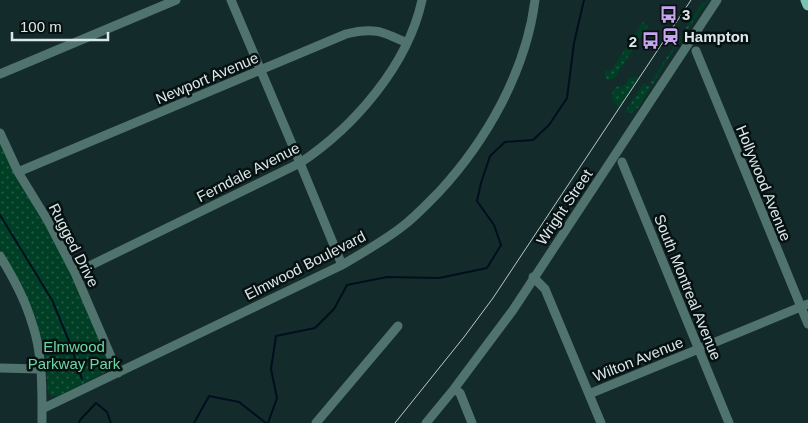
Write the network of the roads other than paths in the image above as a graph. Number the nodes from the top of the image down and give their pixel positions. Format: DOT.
graph roads {
  1 [pos="176,0"];
  2 [pos="231,0"];
  3 [pos="422,0"];
  4 [pos="535,0"];
  5 [pos="717,0"];
  6 [pos="806,0"];
  7 [pos="808,5"];
  8 [pos="408,43"];
  9 [pos="696,51"];
  10 [pos="260,70"];
  11 [pos="0,74"];
  12 [pos="0,133"];
  13 [pos="622,162"];
  14 [pos="300,163"];
  15 [pos="18,172"];
  16 [pos="0,256"];
  17 [pos="342,265"];
  18 [pos="75,273"];
  19 [pos="533,277"];
  20 [pos="804,306"];
  21 [pos="808,324"];
  22 [pos="398,326"];
  23 [pos="699,349"];
  24 [pos="0,368"];
  25 [pos="40,369"];
  26 [pos="118,372"];
  27 [pos="454,389"];
  28 [pos="589,394"];
  29 [pos="42,409"];
  30 [pos="42,423"];
  31 [pos="316,423"];
  32 [pos="426,423"];
  33 [pos="472,423"];
  34 [pos="601,423"];
  35 [pos="730,423"];
  1 -- 11 [label="street"];
  2 -- 10 [label="street"];
  3 -- 8 [label="street, Ferndale Avenue"];
  4 -- 17 [label="street, Elmwood Boulevard"];
  5 -- 19 [label="street, Wright Street"];
  6 -- 7 [label="main road"];
  8 -- 10 [label="street, Newport Avenue"];
  8 -- 14 [label="street, Ferndale Avenue"];
  9 -- 20 [label="street, Hollywood Avenue"];
  10 -- 14 [label="street"];
  10 -- 15 [label="street, Newport Avenue"];
  12 -- 15 [label="street, Rugged Drive"];
  13 -- 23 [label="street, South Montreal Avenue"];
  14 -- 17 [label="street"];
  14 -- 18 [label="street, Ferndale Avenue"];
  15 -- 18 [label="street, Rugged Drive"];
  16 -- 25 [label="street"];
  17 -- 26 [label="street, Elmwood Boulevard"];
  18 -- 26 [label="street, Rugged Drive"];
  19 -- 27 [label="street, Wright Street"];
  19 -- 28 [label="street"];
  20 -- 21 [label="street, Hollywood Avenue"];
  20 -- 23 [label="street, Wilton Avenue"];
  22 -- 31 [label="street"];
  23 -- 28 [label="street, Wilton Avenue"];
  23 -- 35 [label="street, South Montreal Avenue"];
  24 -- 25 [label="street"];
  25 -- 29 [label="street"];
  26 -- 29 [label="street, Elmwood Boulevard"];
  27 -- 32 [label="street, Wright Street"];
  27 -- 33 [label="street"];
  28 -- 34 [label="street"];
  29 -- 30 [label="street"];
}
